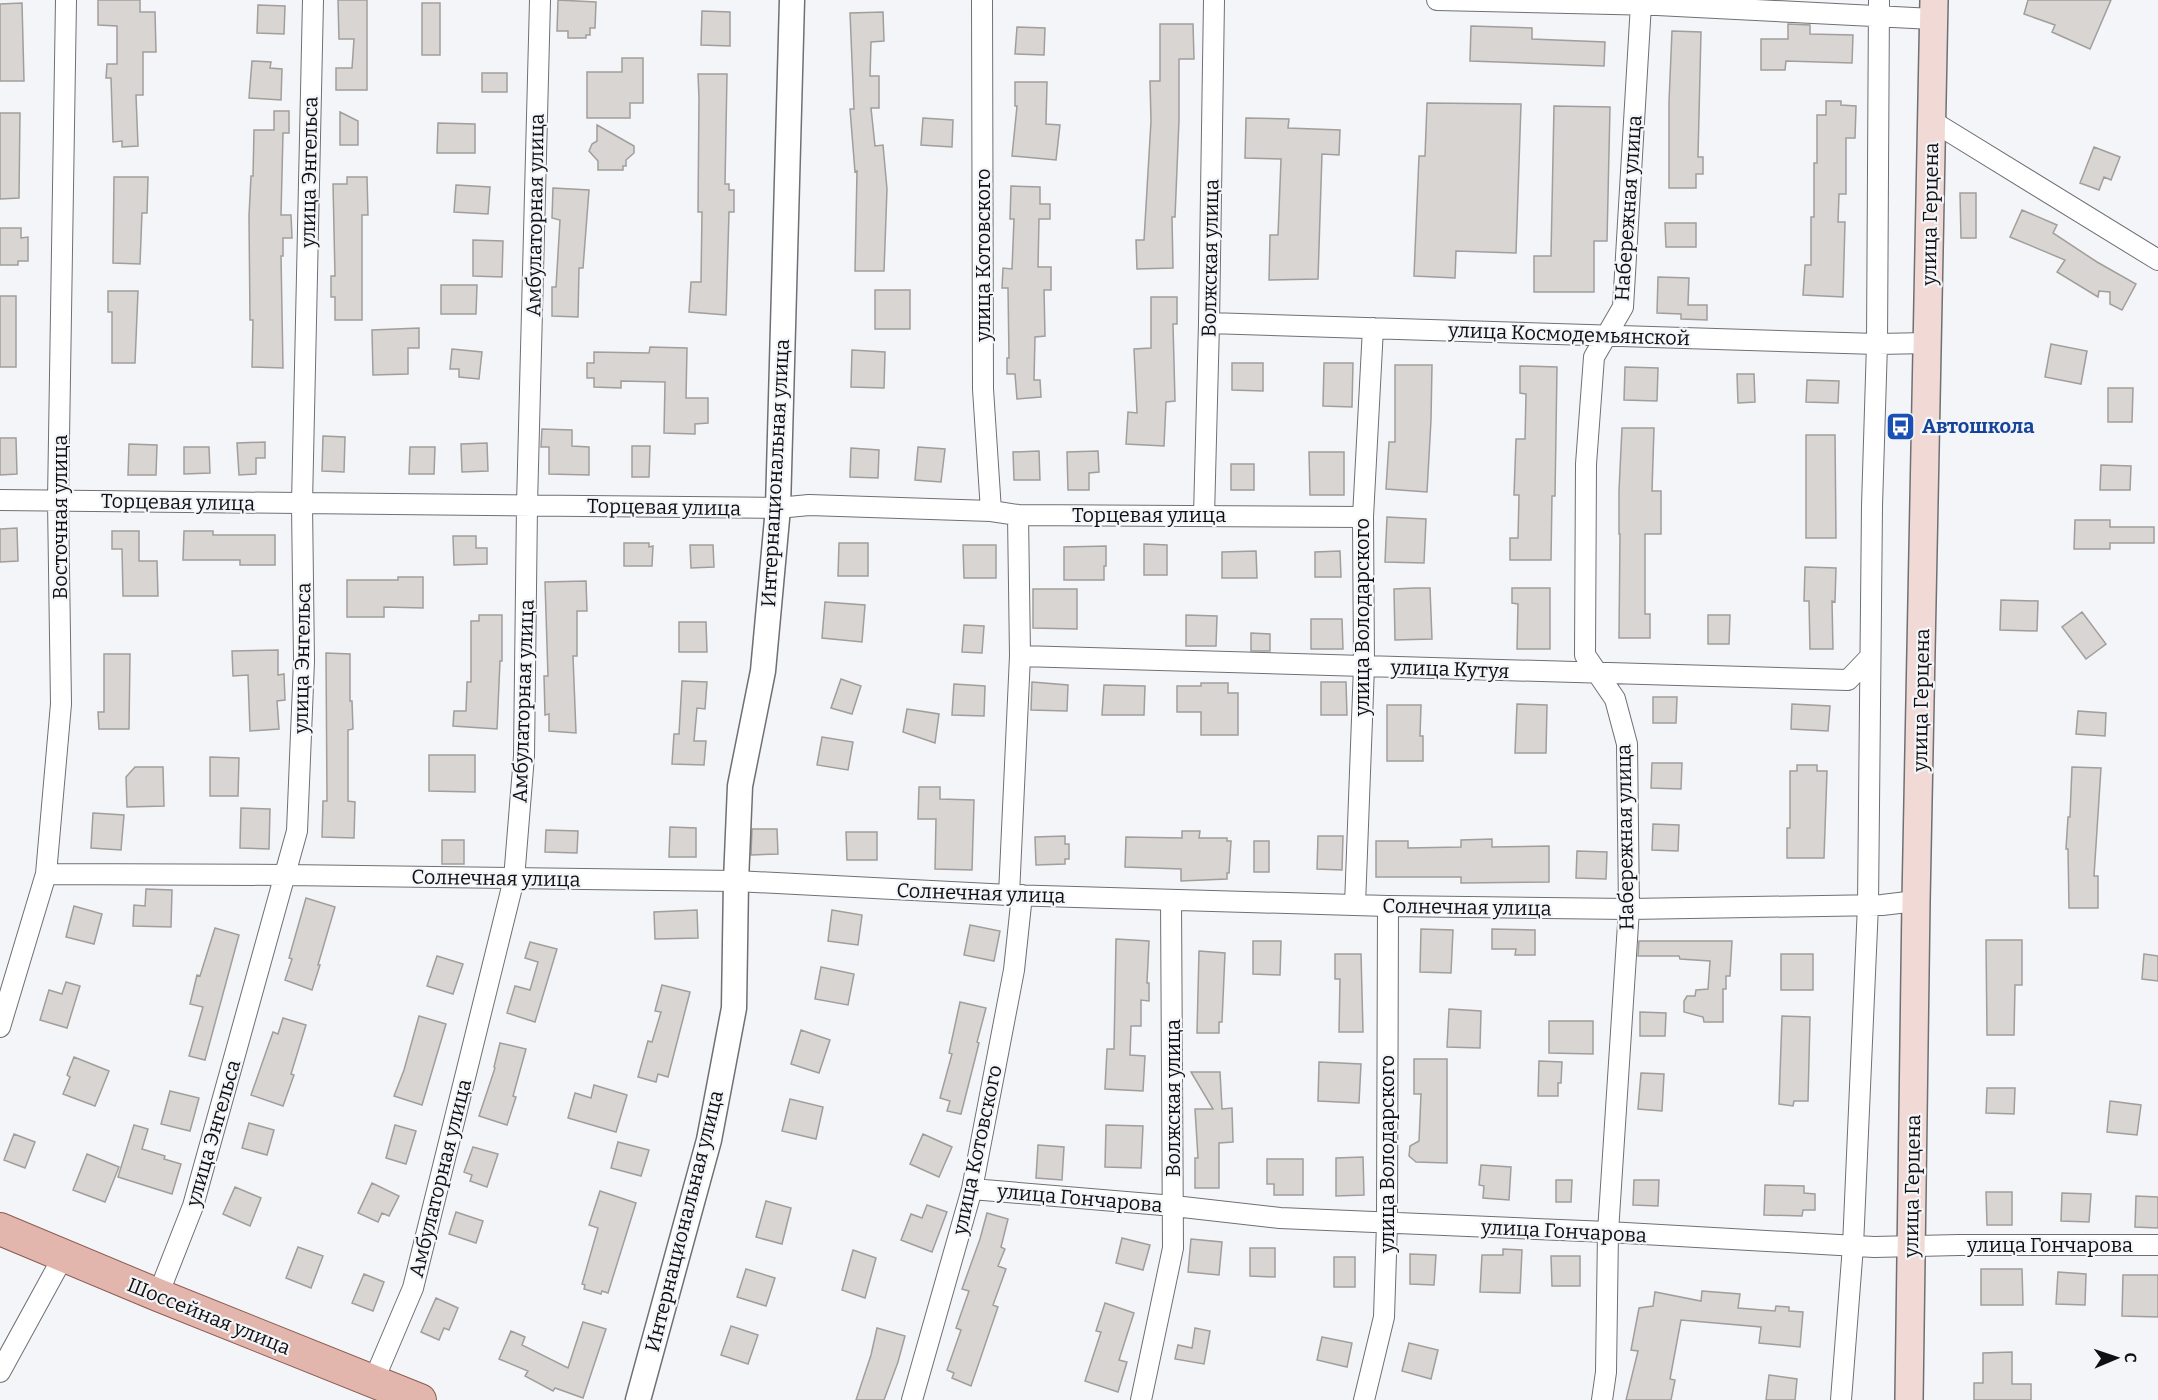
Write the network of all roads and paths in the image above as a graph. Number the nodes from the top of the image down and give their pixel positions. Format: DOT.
graph roads {
  1 [pos="66,0"];
  2 [pos="314,0"];
  3 [pos="540,0"];
  4 [pos="792,0"];
  5 [pos="982,0"];
  6 [pos="1214,0"];
  7 [pos="1437,0"];
  8 [pos="1652,3"];
  9 [pos="1879,7"];
  10 [pos="1933,10"];
  11 [pos="1932,121"];
  12 [pos="2158,260"];
  13 [pos="1209,322"];
  14 [pos="1373,328"];
  15 [pos="1606,335"];
  16 [pos="1928,343"];
  17 [pos="1877,344"];
  18 [pos="0,500"];
  19 [pos="58,501"];
  20 [pos="302,504"];
  21 [pos="528,505"];
  22 [pos="778,508"];
  23 [pos="991,511"];
  24 [pos="1018,515"];
  25 [pos="1204,516"];
  26 [pos="1363,517"];
  27 [pos="1020,656"];
  28 [pos="1870,657"];
  29 [pos="1364,666"];
  30 [pos="1596,673"];
  31 [pos="46,874"];
  32 [pos="286,874"];
  33 [pos="514,879"];
  34 [pos="735,881"];
  35 [pos="1015,895"];
  36 [pos="1172,900"];
  37 [pos="1916,901"];
  38 [pos="1354,905"];
  39 [pos="1868,905"];
  40 [pos="1388,906"];
  41 [pos="1629,909"];
  42 [pos="0,1027"];
  43 [pos="972,1189"];
  44 [pos="1174,1206"];
  45 [pos="1388,1223"];
  46 [pos="0,1229"];
  47 [pos="1608,1232"];
  48 [pos="2158,1245"];
  49 [pos="1853,1246"];
  50 [pos="1911,1247"];
  51 [pos="63,1257"];
  52 [pos="158,1295"];
  53 [pos="0,1372"];
  54 [pos="373,1382"];
  55 [pos="420,1400"];
  56 [pos="638,1400"];
  57 [pos="912,1400"];
  58 [pos="1141,1400"];
  59 [pos="1364,1400"];
  60 [pos="1602,1400"];
  61 [pos="1841,1400"];
  62 [pos="1909,1400"];
  1 -- 19 [label="street, Восточная улица"];
  2 -- 20 [label="street, улица Энгельса"];
  3 -- 21 [label="street, Амбулаторная улица"];
  4 -- 22 [label="street, Интернациональная улица"];
  5 -- 23 [label="street, улица Котовского"];
  6 -- 13 [label="street, Волжская улица"];
  7 -- 8 [label="street"];
  8 -- 9 [label="street"];
  8 -- 15 [label="street, Набережная улица"];
  9 -- 10 [label="street"];
  9 -- 17 [label="street"];
  10 -- 11 [label="main road, улица Герцена"];
  11 -- 12 [label="street"];
  11 -- 16 [label="main road, улица Герцена"];
  13 -- 14 [label="street, улица Космодемьянской"];
  13 -- 25 [label="street, Волжская улица"];
  14 -- 15 [label="street, улица Космодемьянской"];
  14 -- 26 [label="street, улица Володарского"];
  15 -- 17 [label="street, улица Космодемьянской"];
  15 -- 30 [label="street, Набережная улица"];
  16 -- 17 [label="street, улица Космодемьянской"];
  16 -- 37 [label="main road, улица Герцена"];
  17 -- 28 [label="street"];
  18 -- 19 [label="street, Торцевая улица"];
  19 -- 20 [label="street, Торцевая улица"];
  19 -- 31 [label="street, Восточная улица"];
  20 -- 21 [label="street, Торцевая улица"];
  20 -- 32 [label="street, улица Энгельса"];
  21 -- 22 [label="street, Торцевая улица"];
  21 -- 33 [label="street, Амбулаторная улица"];
  22 -- 23 [label="street, Торцевая улица"];
  22 -- 34 [label="street, Интернациональная улица"];
  23 -- 24 [label="street, Торцевая улица"];
  24 -- 25 [label="street, Торцевая улица"];
  24 -- 27 [label="street, улица Котовского"];
  25 -- 26 [label="street, Торцевая улица"];
  26 -- 29 [label="street, улица Володарского"];
  27 -- 29 [label="street, улица Кутуя"];
  27 -- 35 [label="street, улица Котовского"];
  28 -- 30 [label="street, улица Кутуя"];
  28 -- 39 [label="street"];
  29 -- 30 [label="street, улица Кутуя"];
  29 -- 38 [label="street, улица Володарского"];
  30 -- 41 [label="street, Набережная улица"];
  31 -- 32 [label="street, Солнечная улица"];
  31 -- 42 [label="street, Восточная улица"];
  32 -- 33 [label="street, Солнечная улица"];
  32 -- 52 [label="street, улица Энгельса"];
  33 -- 34 [label="street, Солнечная улица"];
  33 -- 54 [label="street, Амбулаторная улица"];
  34 -- 35 [label="street, Солнечная улица"];
  34 -- 56 [label="street, Интернациональная улица"];
  35 -- 36 [label="street, Солнечная улица"];
  35 -- 43 [label="street, улица Котовского"];
  36 -- 38 [label="street, Солнечная улица"];
  36 -- 44 [label="street, Волжская улица"];
  37 -- 39 [label="street, Солнечная улица"];
  37 -- 50 [label="main road, улица Герцена"];
  38 -- 40 [label="street, Солнечная улица"];
  39 -- 41 [label="street, Солнечная улица"];
  39 -- 49 [label="street"];
  40 -- 41 [label="street, Солнечная улица"];
  40 -- 45 [label="street, улица Володарского"];
  41 -- 47 [label="street, Набережная улица"];
  43 -- 44 [label="street, улица Гончарова"];
  43 -- 57 [label="street, улица Котовского"];
  44 -- 45 [label="street, улица Гончарова"];
  44 -- 58 [label="street, Волжская улица"];
  45 -- 47 [label="street, улица Гончарова"];
  45 -- 59 [label="street, улица Володарского"];
  46 -- 51 [label="main road, Шоссейная улица"];
  47 -- 49 [label="street, улица Гончарова"];
  47 -- 60 [label="street, Набережная улица"];
  48 -- 50 [label="street, улица Гончарова"];
  49 -- 50 [label="street, улица Гончарова"];
  49 -- 61 [label="street"];
  50 -- 62 [label="main road, улица Герцена"];
  51 -- 52 [label="main road, Шоссейная улица"];
  51 -- 53 [label="street"];
  52 -- 54 [label="main road, Шоссейная улица"];
  54 -- 55 [label="main road, Шоссейная улица"];
}
